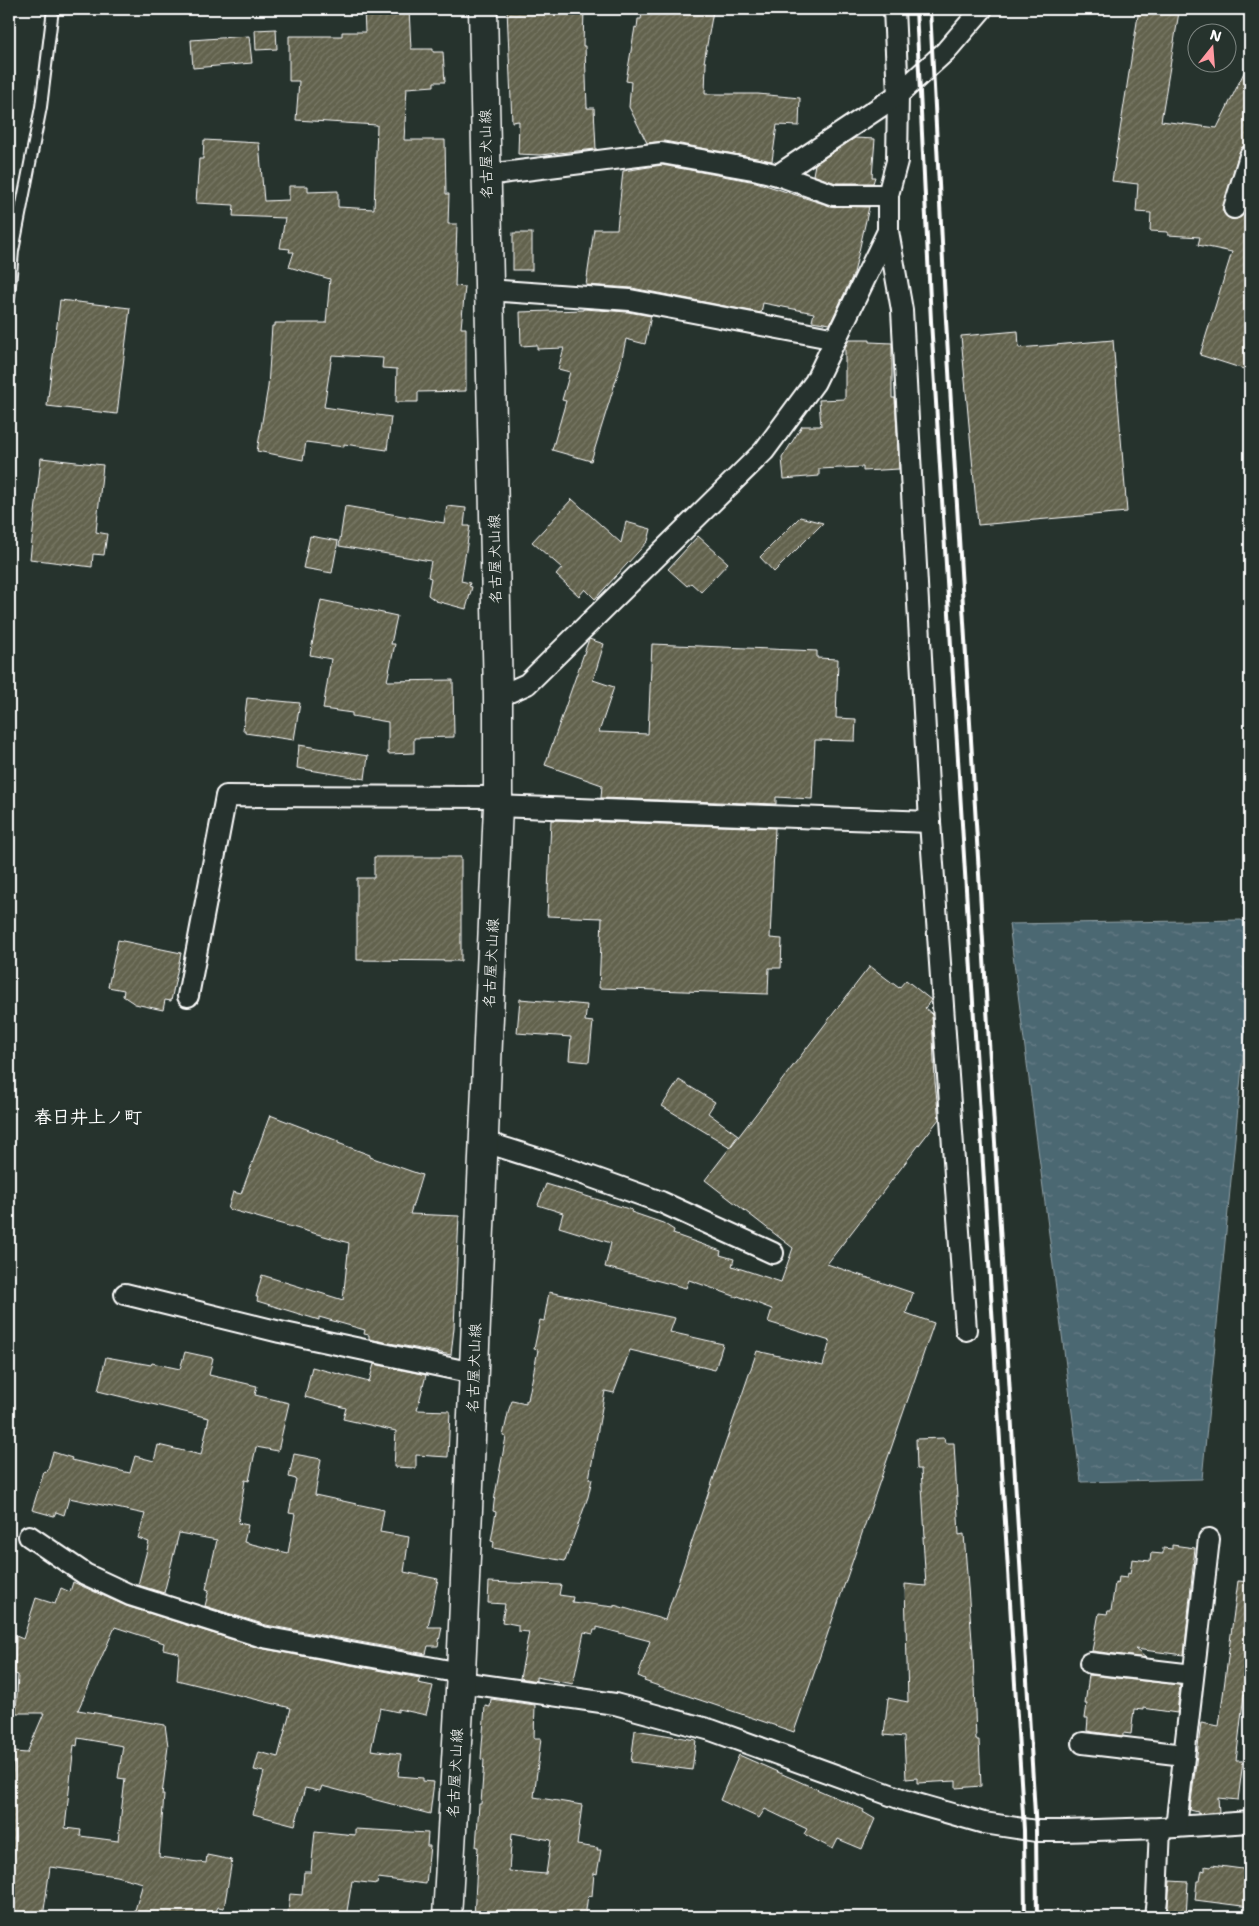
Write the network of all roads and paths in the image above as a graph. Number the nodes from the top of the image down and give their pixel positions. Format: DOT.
graph roads {
  1 [pos="53,9"];
  2 [pos="483,9"];
  3 [pos="894,9"];
  4 [pos="982,9"];
  5 [pos="898,95"];
  6 [pos="1250,156"];
  7 [pos="486,175"];
  8 [pos="778,175"];
  9 [pos="888,195"];
  10 [pos="1234,208"];
  11 [pos="888,231"];
  12 [pos="488,290"];
  13 [pos="9,297"];
  14 [pos="836,339"];
  15 [pos="498,697"];
  16 [pos="498,802"];
  17 [pos="930,822"];
  18 [pos="188,996"];
  19 [pos="482,1141"];
  20 [pos="773,1253"];
  21 [pos="125,1294"];
  22 [pos="966,1330"];
  23 [pos="474,1373"];
  24 [pos="30,1536"];
  25 [pos="1210,1539"];
  26 [pos="1090,1663"];
  27 [pos="1193,1675"];
  28 [pos="460,1677"];
  29 [pos="1083,1743"];
  30 [pos="1184,1755"];
  31 [pos="1250,1822"];
  32 [pos="1168,1827"];
  33 [pos="447,1917"];
  34 [pos="1154,1917"];
  1 -- 13 [label="lane"];
  2 -- 7 [label="main road, 名古屋犬山線"];
  3 -- 5 [label="street"];
  4 -- 5 [label="street"];
  5 -- 8 [label="street"];
  5 -- 9 [label="street"];
  6 -- 10 [label="street"];
  7 -- 8 [label="street"];
  7 -- 12 [label="main road, 名古屋犬山線"];
  8 -- 9 [label="street"];
  9 -- 11 [label="street"];
  11 -- 14 [label="street"];
  11 -- 17 [label="street"];
  12 -- 14 [label="street"];
  12 -- 15 [label="main road, 名古屋犬山線"];
  14 -- 15 [label="street"];
  15 -- 16 [label="main road, 名古屋犬山線"];
  16 -- 17 [label="street"];
  16 -- 18 [label="street"];
  16 -- 19 [label="main road, 名古屋犬山線"];
  17 -- 22 [label="street"];
  19 -- 20 [label="street"];
  19 -- 23 [label="main road, 名古屋犬山線"];
  21 -- 23 [label="street"];
  23 -- 28 [label="main road, 名古屋犬山線"];
  24 -- 28 [label="street"];
  25 -- 27 [label="street"];
  26 -- 27 [label="street"];
  27 -- 30 [label="street"];
  28 -- 32 [label="street"];
  28 -- 33 [label="main road, 名古屋犬山線"];
  29 -- 30 [label="street"];
  30 -- 32 [label="street"];
  31 -- 32 [label="street"];
  32 -- 34 [label="street"];
}
